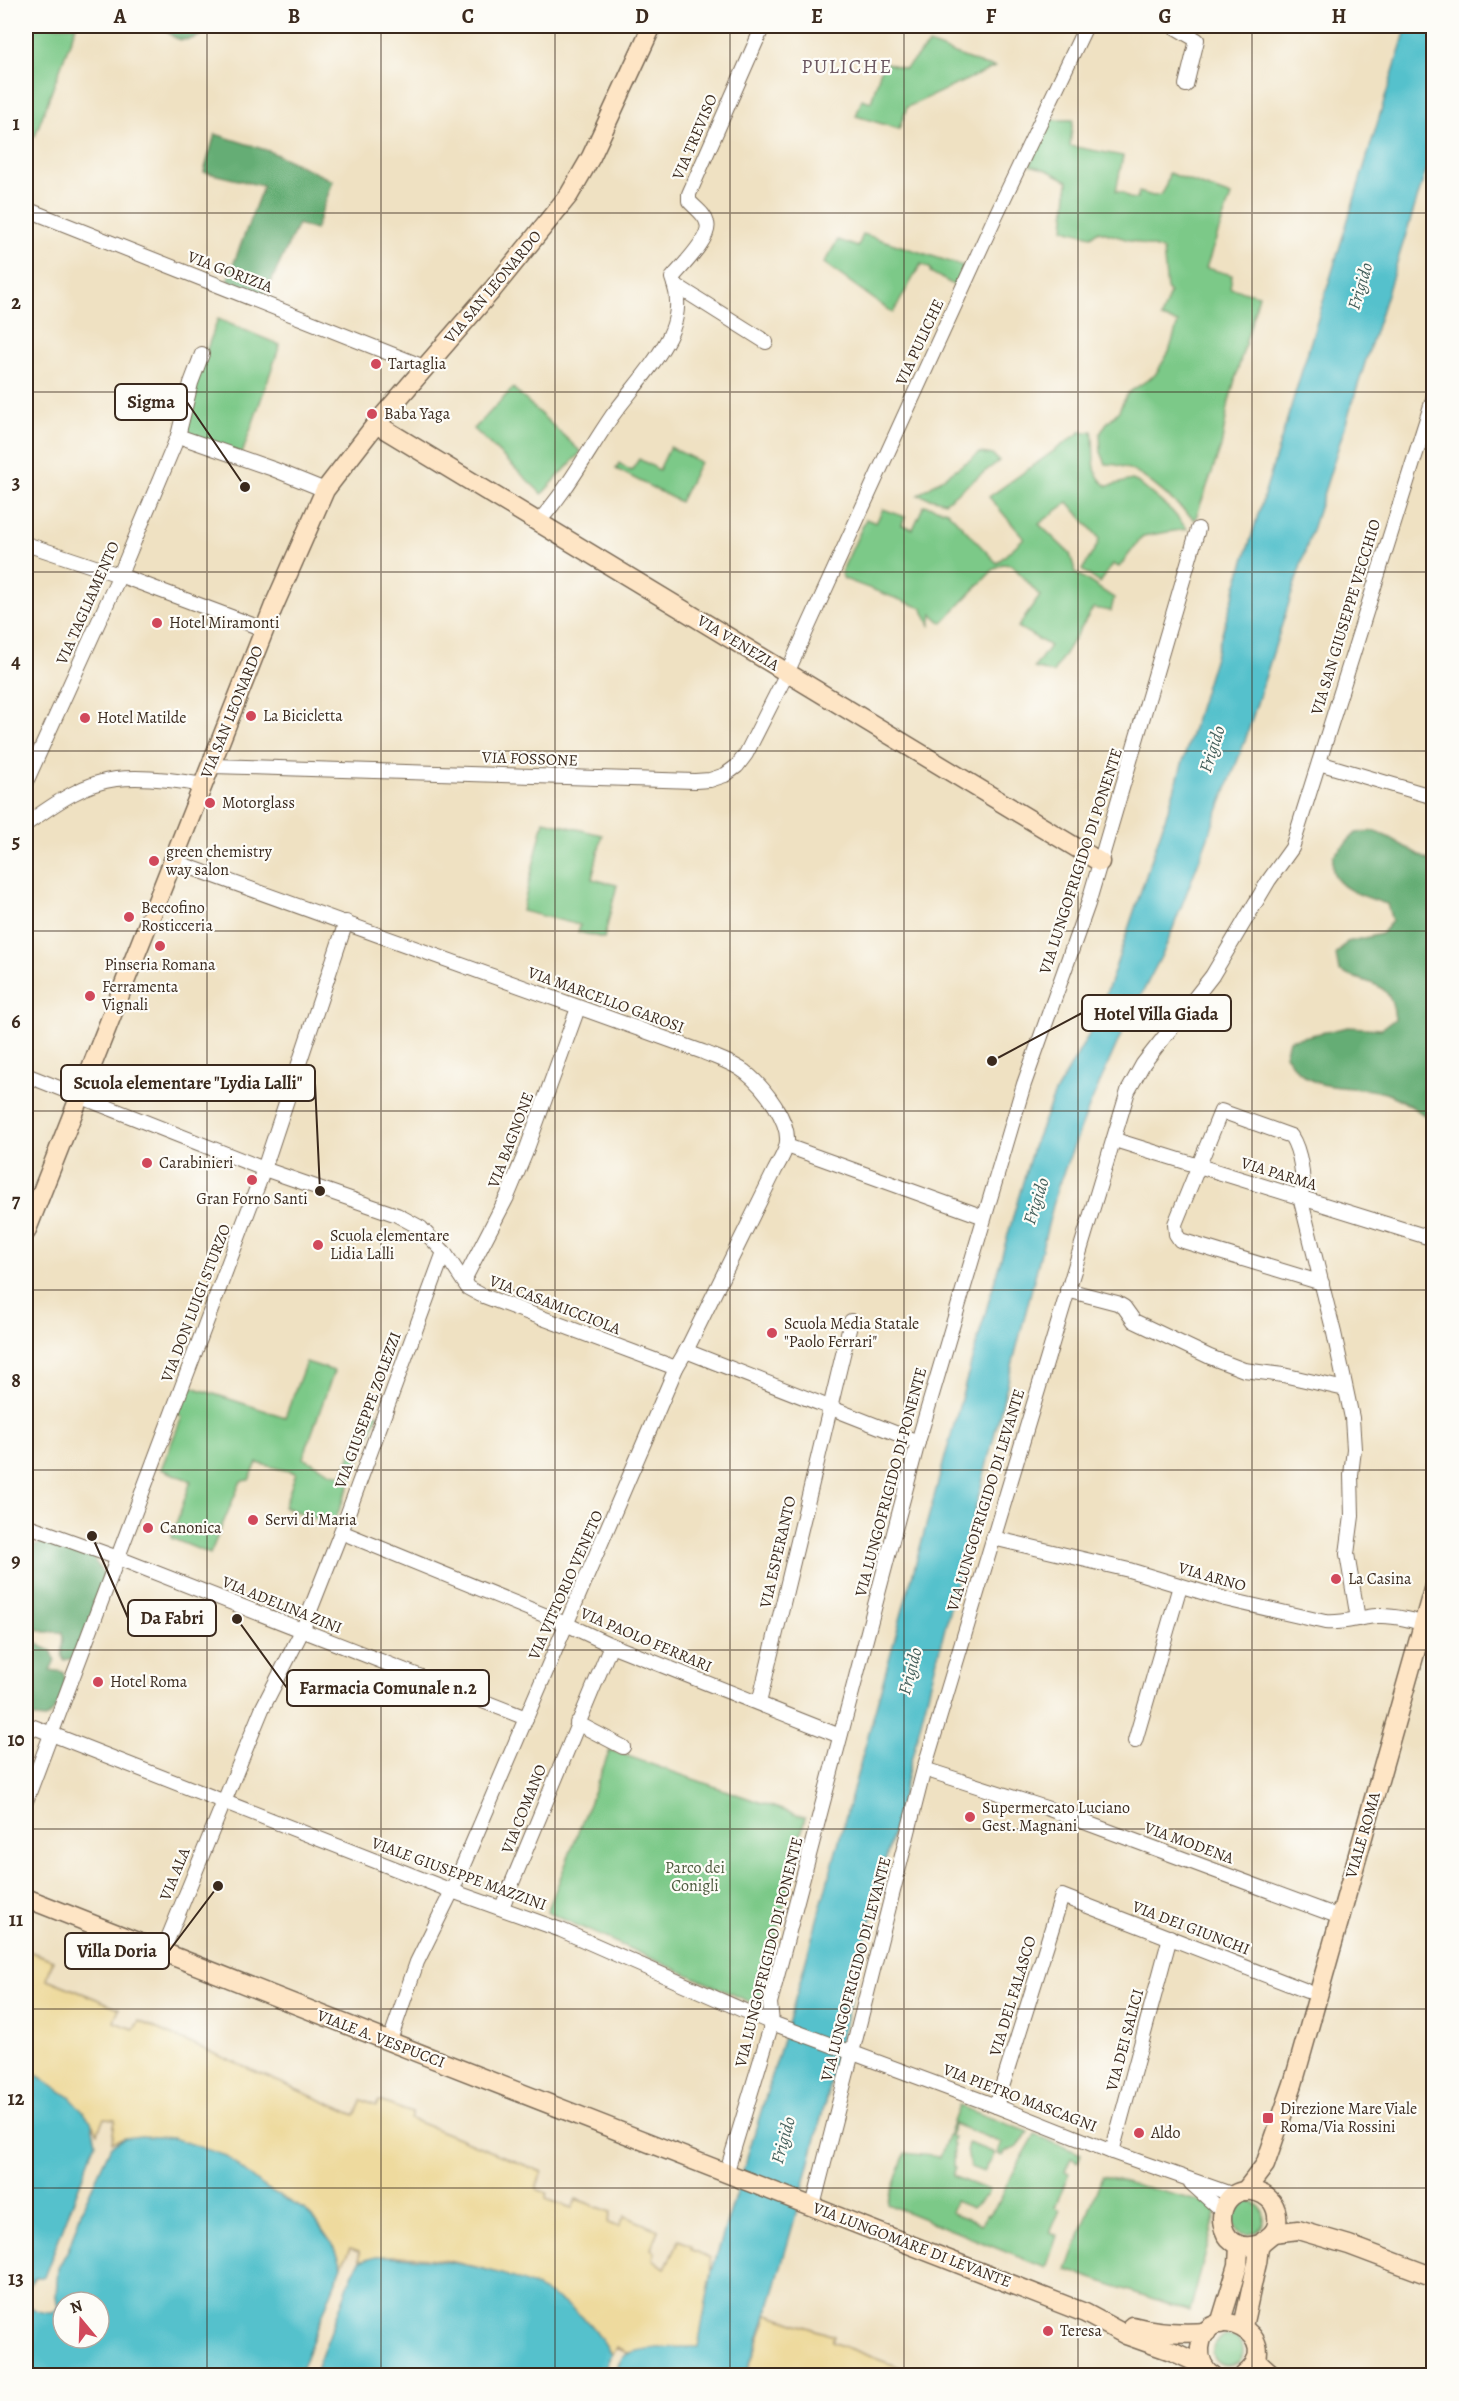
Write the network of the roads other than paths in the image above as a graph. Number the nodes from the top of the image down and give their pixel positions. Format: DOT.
graph roads {
  1 [pos="652,26"];
  2 [pos="763,26"];
  3 [pos="1086,26"];
  4 [pos="1173,26"];
  5 [pos="1190,30"];
  6 [pos="1186,86"];
  7 [pos="26,209"];
  8 [pos="674,284"];
  9 [pos="766,342"];
  10 [pos="202,354"];
  11 [pos="424,368"];
  12 [pos="1434,396"];
  13 [pos="376,424"];
  14 [pos="178,436"];
  15 [pos="326,490"];
  16 [pos="538,522"];
  17 [pos="1198,529"];
  18 [pos="26,544"];
  19 [pos="119,576"];
  20 [pos="266,630"];
  21 [pos="787,674"];
  22 [pos="1319,763"];
  23 [pos="212,766"];
  24 [pos="26,782"];
  25 [pos="203,785"];
  26 [pos="1434,797"];
  27 [pos="26,824"];
  28 [pos="1292,848"];
  29 [pos="173,861"];
  30 [pos="1100,862"];
  31 [pos="346,922"];
  32 [pos="578,1008"];
  33 [pos="26,1075"];
  34 [pos="79,1097"];
  35 [pos="1115,1140"];
  36 [pos="787,1146"];
  37 [pos="1198,1167"];
  38 [pos="264,1168"];
  39 [pos="1300,1197"];
  40 [pos="984,1217"];
  41 [pos="26,1232"];
  42 [pos="1434,1239"];
  43 [pos="444,1252"];
  44 [pos="464,1280"];
  45 [pos="1322,1283"];
  46 [pos="1067,1290"];
  47 [pos="851,1321"];
  48 [pos="686,1351"];
  49 [pos="676,1368"];
  50 [pos="1346,1389"];
  51 [pos="829,1409"];
  52 [pos="918,1442"];
  53 [pos="26,1525"];
  54 [pos="341,1532"];
  55 [pos="993,1538"];
  56 [pos="118,1558"];
  57 [pos="1180,1586"];
  58 [pos="1434,1586"];
  59 [pos="1358,1620"];
  60 [pos="566,1624"];
  61 [pos="1428,1625"];
  62 [pos="302,1631"];
  63 [pos="611,1645"];
  64 [pos="759,1703"];
  65 [pos="526,1718"];
  66 [pos="26,1724"];
  67 [pos="577,1724"];
  68 [pos="52,1735"];
  69 [pos="840,1736"];
  70 [pos="1135,1741"];
  71 [pos="623,1747"];
  72 [pos="924,1769"];
  73 [pos="26,1801"];
  74 [pos="222,1805"];
  75 [pos="452,1891"];
  76 [pos="1062,1896"];
  77 [pos="26,1898"];
  78 [pos="502,1907"];
  79 [pos="1340,1917"];
  80 [pos="1170,1937"];
  81 [pos="162,1953"];
  82 [pos="1307,1991"];
  83 [pos="777,2024"];
  84 [pos="388,2043"];
  85 [pos="846,2049"];
  86 [pos="1293,2085"];
  87 [pos="996,2106"];
  88 [pos="1112,2152"];
  89 [pos="1177,2173"];
  90 [pos="732,2176"];
  91 [pos="1240,2193"];
  92 [pos="808,2205"];
  93 [pos="1274,2207"];
  94 [pos="1222,2211"];
  95 [pos="1267,2238"];
  96 [pos="1239,2245"];
  97 [pos="1349,2245"];
  98 [pos="1434,2277"];
  99 [pos="1085,2313"];
  100 [pos="1243,2326"];
  101 [pos="1213,2328"];
  102 [pos="1256,2360"];
  103 [pos="1209,2371"];
  104 [pos="1243,2376"];
  105 [pos="1274,2376"];
  1 -- 11 [label="main road, VIA SAN LEONARDO"];
  2 -- 8 [label="street, VIA TREVISO"];
  3 -- 21 [label="street, VIA PULICHE"];
  4 -- 5 [label="street"];
  5 -- 6 [label="street"];
  7 -- 11 [label="street, VIA GORIZIA"];
  8 -- 9 [label="street"];
  8 -- 16 [label="street"];
  10 -- 14 [label="street, VIA TAGLIAMENTO"];
  11 -- 13 [label="main road, VIA SAN LEONARDO"];
  12 -- 22 [label="street, VIA SAN GIUSEPPE VECCHIO"];
  13 -- 15 [label="main road, VIA SAN LEONARDO"];
  13 -- 16 [label="main road, VIA VENEZIA"];
  14 -- 15 [label="street"];
  14 -- 19 [label="street, VIA TAGLIAMENTO"];
  15 -- 20 [label="main road, VIA SAN LEONARDO"];
  16 -- 21 [label="main road, VIA VENEZIA"];
  17 -- 30 [label="street, VIA LUNGOFRIGIDO DI PONENTE"];
  18 -- 19 [label="street"];
  19 -- 20 [label="street"];
  19 -- 24 [label="street, VIA TAGLIAMENTO"];
  20 -- 23 [label="main road, VIA SAN LEONARDO"];
  21 -- 23 [label="street, VIA FOSSONE"];
  21 -- 30 [label="main road, VIA VENEZIA"];
  22 -- 26 [label="street"];
  22 -- 28 [label="street, VIA SAN GIUSEPPE VECCHIO"];
  23 -- 25 [label="main road, VIA SAN LEONARDO"];
  25 -- 27 [label="street"];
  25 -- 29 [label="main road, VIA SAN LEONARDO"];
  28 -- 35 [label="street, VIA LUNGOFRIGIDO DI LEVANTE"];
  29 -- 31 [label="street, VIA MARCELLO GAROSI"];
  29 -- 34 [label="main road, VIA SAN LEONARDO"];
  30 -- 40 [label="street, VIA LUNGOFRIGIDO DI PONENTE"];
  31 -- 32 [label="street, VIA MARCELLO GAROSI"];
  31 -- 38 [label="street, VIA DON LUIGI STURZO"];
  32 -- 36 [label="street, VIA MARCELLO GAROSI"];
  32 -- 44 [label="street, VIA BAGNONE"];
  33 -- 34 [label="street, VIA CASAMICCIOLA"];
  34 -- 38 [label="street, VIA CASAMICCIOLA"];
  34 -- 41 [label="main road, VIA SAN LEONARDO"];
  35 -- 37 [label="street, VIA PARMA"];
  35 -- 46 [label="street, VIA LUNGOFRIGIDO DI LEVANTE"];
  36 -- 40 [label="street"];
  36 -- 48 [label="street, VIA VITTORIO VENETO"];
  37 -- 39 [label="street, VIA PARMA"];
  37 -- 39 [label="street"];
  37 -- 45 [label="street"];
  38 -- 43 [label="street, VIA CASAMICCIOLA"];
  38 -- 56 [label="street, VIA DON LUIGI STURZO"];
  39 -- 42 [label="street, VIA PARMA"];
  39 -- 45 [label="street"];
  40 -- 52 [label="street, VIA LUNGOFRIGIDO DI PONENTE"];
  43 -- 44 [label="street, VIA CASAMICCIOLA"];
  43 -- 54 [label="street, VIA GIUSEPPE ZOLEZZI"];
  44 -- 49 [label="street, VIA CASAMICCIOLA"];
  45 -- 50 [label="street"];
  46 -- 50 [label="street"];
  46 -- 55 [label="street, VIA LUNGOFRIGIDO DI LEVANTE"];
  47 -- 51 [label="street, VIA ESPERANTO"];
  48 -- 49 [label="street, VIA VITTORIO VENETO"];
  48 -- 51 [label="street"];
  49 -- 60 [label="street, VIA VITTORIO VENETO"];
  50 -- 59 [label="street"];
  51 -- 52 [label="street"];
  51 -- 64 [label="street, VIA ESPERANTO"];
  52 -- 69 [label="street, VIA LUNGOFRIGIDO DI PONENTE"];
  53 -- 56 [label="street, VIA ADELINA ZINI"];
  54 -- 60 [label="street, VIA PAOLO FERRARI"];
  54 -- 62 [label="street, VIA GIUSEPPE ZOLEZZI"];
  55 -- 57 [label="street, VIA ARNO"];
  55 -- 72 [label="street, VIA LUNGOFRIGIDO DI LEVANTE"];
  56 -- 62 [label="street, VIA ADELINA ZINI"];
  56 -- 68 [label="street, VIA DON LUIGI STURZO"];
  57 -- 59 [label="street, VIA ARNO"];
  57 -- 70 [label="street"];
  58 -- 61 [label="main road, VIALE ROMA"];
  59 -- 61 [label="street, VIA ARNO"];
  60 -- 63 [label="street, VIA PAOLO FERRARI"];
  60 -- 65 [label="street, VIA VITTORIO VENETO"];
  61 -- 79 [label="main road, VIALE ROMA"];
  62 -- 65 [label="street, VIA ADELINA ZINI"];
  62 -- 74 [label="street, VIA GIUSEPPE ZOLEZZI"];
  63 -- 64 [label="street, VIA PAOLO FERRARI"];
  63 -- 67 [label="street, VIA COMANO"];
  64 -- 69 [label="street, VIA PAOLO FERRARI"];
  65 -- 75 [label="street, VIA VITTORIO VENETO"];
  66 -- 68 [label="street, VIALE GIUSEPPE MAZZINI"];
  67 -- 71 [label="street"];
  67 -- 78 [label="street, VIA COMANO"];
  68 -- 73 [label="street, VIA DON LUIGI STURZO"];
  68 -- 74 [label="street, VIALE GIUSEPPE MAZZINI"];
  69 -- 83 [label="street, VIA LUNGOFRIGIDO DI PONENTE"];
  72 -- 79 [label="street, VIA MODENA"];
  72 -- 85 [label="street, VIA LUNGOFRIGIDO DI LEVANTE"];
  74 -- 75 [label="street, VIALE GIUSEPPE MAZZINI"];
  74 -- 81 [label="street, VIA ALA"];
  75 -- 78 [label="street, VIALE GIUSEPPE MAZZINI"];
  75 -- 84 [label="street, VIA VITTORIO VENETO"];
  76 -- 80 [label="street, VIA DEI GIUNCHI"];
  76 -- 87 [label="street, VIA DEL FALASCO"];
  77 -- 81 [label="main road, VIALE A. VESPUCCI"];
  78 -- 83 [label="street, VIALE GIUSEPPE MAZZINI"];
  79 -- 86 [label="main road, VIALE ROMA"];
  80 -- 82 [label="street, VIA DEI GIUNCHI"];
  80 -- 88 [label="street, VIA DEI SALICI"];
  81 -- 84 [label="main road, VIALE A. VESPUCCI"];
  83 -- 85 [label="street, VIALE GIUSEPPE MAZZINI"];
  83 -- 90 [label="street, VIA LUNGOFRIGIDO DI PONENTE"];
  84 -- 90 [label="main road, VIALE A. VESPUCCI"];
  85 -- 87 [label="street, VIA PIETRO MASCAGNI"];
  85 -- 92 [label="street, VIA LUNGOFRIGIDO DI LEVANTE"];
  86 -- 91 [label="main road, VIALE ROMA"];
  86 -- 93 [label="main road, VIALE ROMA"];
  87 -- 88 [label="street, VIA PIETRO MASCAGNI"];
  88 -- 89 [label="street, VIA PIETRO MASCAGNI"];
  89 -- 91 [label="street, VIA PIETRO MASCAGNI"];
  89 -- 94 [label="street, VIA PIETRO MASCAGNI"];
  90 -- 92 [label="main road, VIA LUNGOMARE DI LEVANTE"];
  91 -- 93 [label="main road"];
  91 -- 94 [label="main road, VIALE ROMA"];
  92 -- 99 [label="main road, VIA LUNGOMARE DI LEVANTE"];
  93 -- 95 [label="main road, VIALE ROMA"];
  93 -- 97 [label="main road"];
  94 -- 96 [label="main road"];
  95 -- 96 [label="main road"];
  95 -- 97 [label="main road"];
  95 -- 100 [label="main road, VIALE ROMA"];
  96 -- 101 [label="main road"];
  97 -- 98 [label="main road"];
  99 -- 101 [label="main road, VIA LUNGOMARE DI LEVANTE"];
  99 -- 103 [label="main road, VIA LUNGOMARE DI LEVANTE"];
  100 -- 101 [label="main road, VIA LUNGOMARE DI LEVANTE"];
  100 -- 102 [label="main road"];
  101 -- 103 [label="main road"];
  102 -- 104 [label="main road"];
  102 -- 105 [label="main road"];
}
